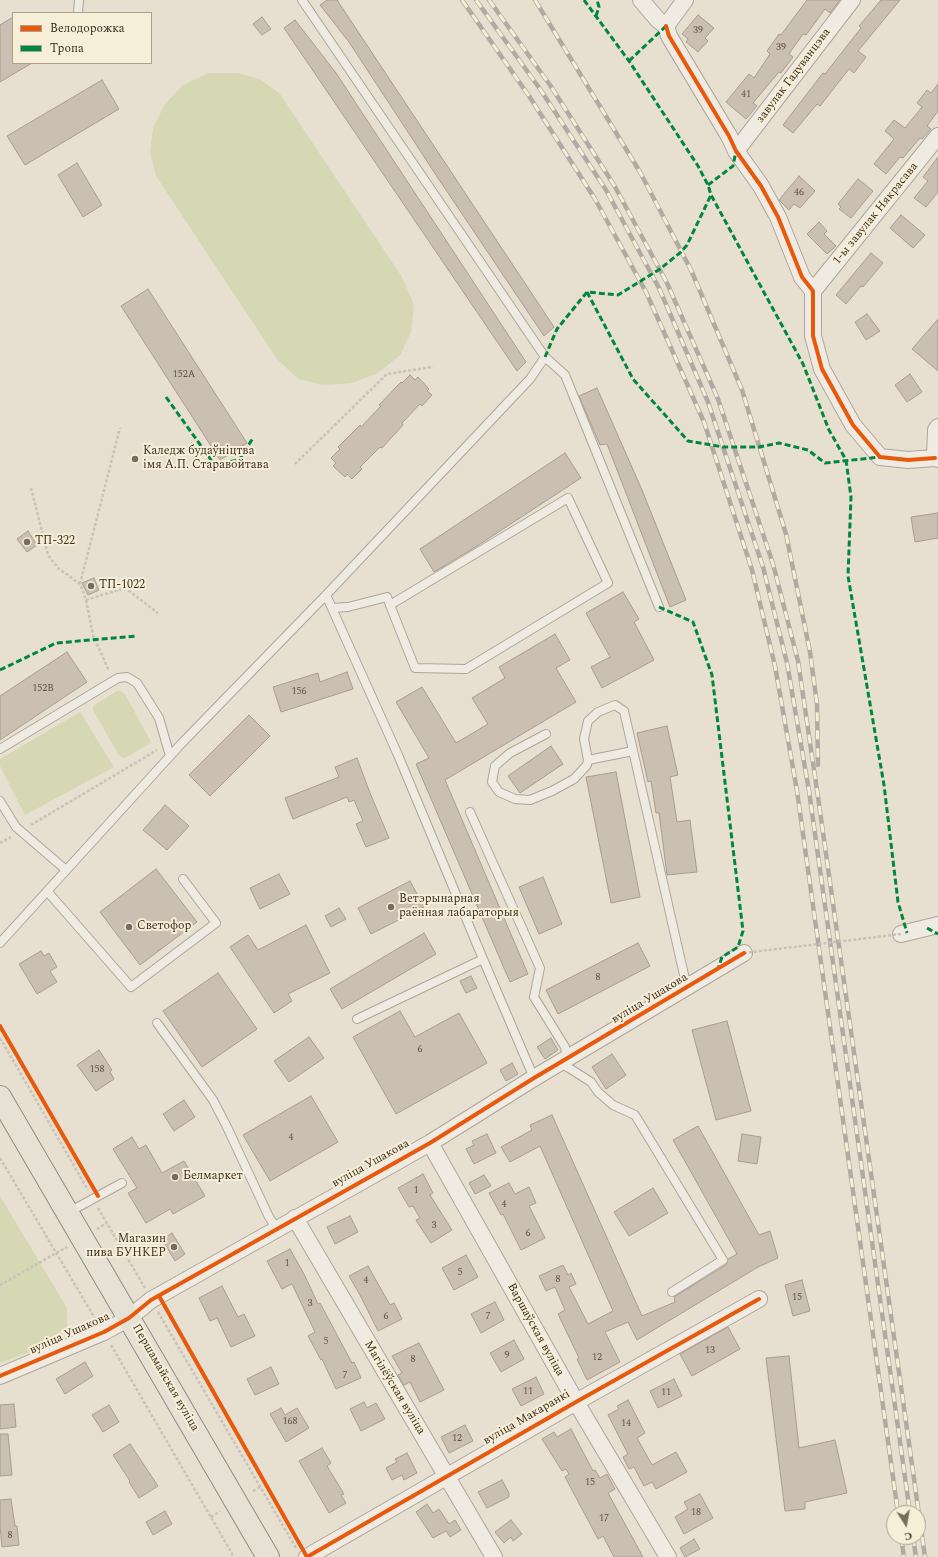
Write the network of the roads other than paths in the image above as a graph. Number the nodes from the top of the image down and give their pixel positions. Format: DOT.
graph roads {
  1 [pos="79,0"];
  2 [pos="302,0"];
  3 [pos="641,0"];
  4 [pos="685,0"];
  5 [pos="852,0"];
  6 [pos="78,12"];
  7 [pos="666,26"];
  8 [pos="938,136"];
  9 [pos="736,151"];
  10 [pos="813,291"];
  11 [pos="545,356"];
  12 [pos="938,427"];
  13 [pos="937,459"];
  14 [pos="326,596"];
  15 [pos="390,605"];
  16 [pos="659,607"];
  17 [pos="332,608"];
  18 [pos="546,734"];
  19 [pos="0,749"];
  20 [pos="633,751"];
  21 [pos="170,756"];
  22 [pos="588,760"];
  23 [pos="0,801"];
  24 [pos="470,812"];
  25 [pos="66,870"];
  26 [pos="184,879"];
  27 [pos="47,891"];
  28 [pos="938,925"];
  29 [pos="901,934"];
  30 [pos="0,943"];
  31 [pos="744,954"];
  32 [pos="482,959"];
  33 [pos="687,988"];
  34 [pos="357,1019"];
  35 [pos="157,1023"];
  36 [pos="564,1061"];
  37 [pos="534,1078"];
  38 [pos="0,1097"];
  39 [pos="430,1143"];
  40 [pos="122,1183"];
  41 [pos="68,1213"];
  42 [pos="295,1218"];
  43 [pos="277,1229"];
  44 [pos="672,1292"];
  45 [pos="759,1299"];
  46 [pos="129,1318"];
  47 [pos="0,1376"];
  48 [pos="576,1402"];
  49 [pos="447,1476"];
  50 [pos="268,1557"];
  51 [pos="307,1557"];
  52 [pos="494,1557"];
  53 [pos="668,1557"];
  1 -- 6 [label="lane"];
  2 -- 11 [label="lane"];
  3 -- 7 [label="street"];
  4 -- 7 [label="street"];
  5 -- 9 [label="street, завулак Гадуванцэва"];
  7 -- 9 [label="street"];
  8 -- 10 [label="street, 1-ы завулак Някрасава"];
  9 -- 10 [label="street"];
  10 -- 13 [label="street"];
  11 -- 14 [label="lane"];
  11 -- 16 [label="lane"];
  12 -- 13 [label="street"];
  14 -- 17 [label="lane"];
  14 -- 21 [label="lane"];
  15 -- 15 [label="lane"];
  15 -- 17 [label="lane"];
  17 -- 32 [label="lane"];
  18 -- 22 [label="lane"];
  19 -- 21 [label="lane"];
  20 -- 22 [label="lane"];
  20 -- 22 [label="lane"];
  20 -- 33 [label="lane"];
  21 -- 25 [label="lane"];
  23 -- 25 [label="lane"];
  24 -- 36 [label="lane"];
  25 -- 27 [label="lane"];
  26 -- 27 [label="lane"];
  27 -- 30 [label="lane"];
  28 -- 29 [label="street"];
  31 -- 33 [label="street, вуліца Ушакова"];
  32 -- 34 [label="lane"];
  32 -- 37 [label="lane"];
  33 -- 36 [label="street, вуліца Ушакова"];
  35 -- 43 [label="lane"];
  36 -- 37 [label="street, вуліца Ушакова"];
  36 -- 44 [label="lane"];
  37 -- 39 [label="street, вуліца Ушакова"];
  38 -- 41 [label="main road, Першамайская вуліца"];
  39 -- 42 [label="street, вуліца Ушакова"];
  39 -- 48 [label="street, Варшаўская вуліца"];
  40 -- 41 [label="lane"];
  41 -- 46 [label="main road, Першамайская вуліца"];
  42 -- 43 [label="street, вуліца Ушакова"];
  42 -- 49 [label="street, Магілёўская вуліца"];
  43 -- 46 [label="street, вуліца Ушакова"];
  45 -- 48 [label="street, вуліца Макаранкі"];
  46 -- 47 [label="street, вуліца Ушакова"];
  46 -- 50 [label="main road, Першамайская вуліца"];
  48 -- 49 [label="street, вуліца Макаранкі"];
  48 -- 53 [label="street, Варшаўская вуліца"];
  49 -- 51 [label="street, вуліца Макаранкі"];
  49 -- 52 [label="street, Магілёўская вуліца"];
}
